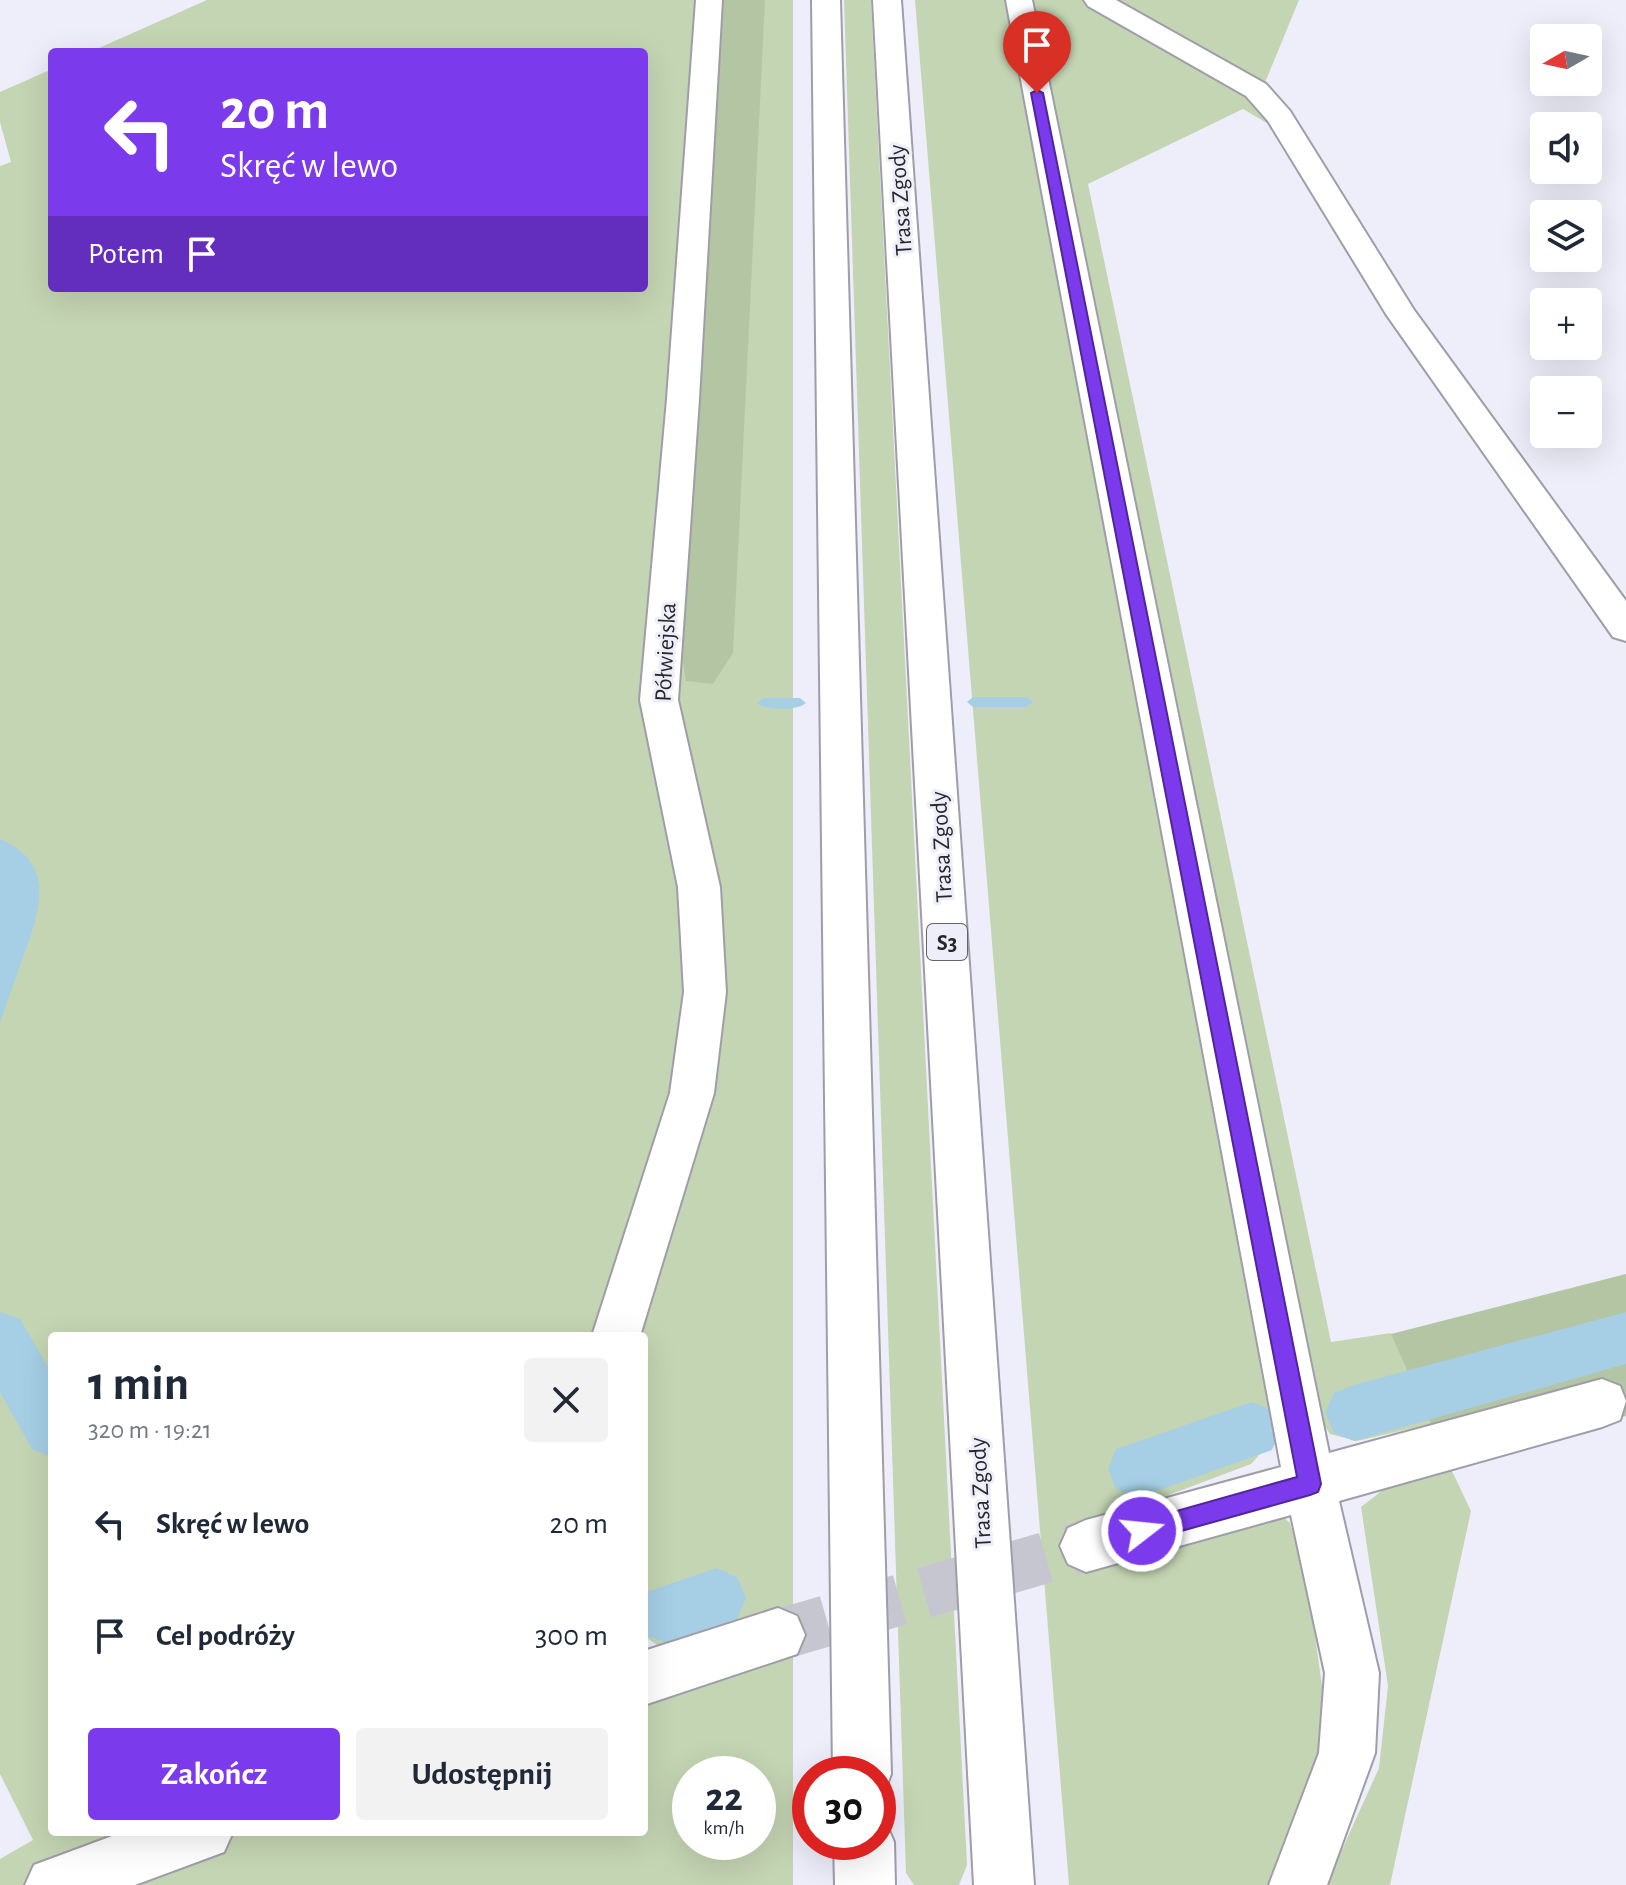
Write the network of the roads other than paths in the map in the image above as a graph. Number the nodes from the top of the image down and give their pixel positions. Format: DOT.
graph roads {
  1 [pos="709,0"];
  2 [pos="826,0"];
  3 [pos="887,0"];
  4 [pos="1019,0"];
  5 [pos="1097,0"];
  6 [pos="1626,628"];
  7 [pos="617,1332"];
  8 [pos="1602,1403"];
  9 [pos="1310,1484"];
  10 [pos="1086,1546"];
  11 [pos="778,1635"];
  12 [pos="648,1677"];
  13 [pos="862,1756"];
  14 [pos="193,1836"];
  15 [pos="864,1860"];
  16 [pos="54,1885"];
  17 [pos="865,1885"];
  18 [pos="1004,1885"];
  19 [pos="1298,1885"];
  1 -- 7 [label="street, Półwiejska"];
  2 -- 13 [label="highway"];
  3 -- 18 [label="highway, Trasa Zgody / S3"];
  4 -- 9 [label="street"];
  5 -- 6 [label="street"];
  8 -- 9 [label="street"];
  9 -- 10 [label="street"];
  9 -- 19 [label="street"];
  11 -- 12 [label="street"];
  14 -- 16 [label="street"];
  15 -- 17 [label="highway"];
}
